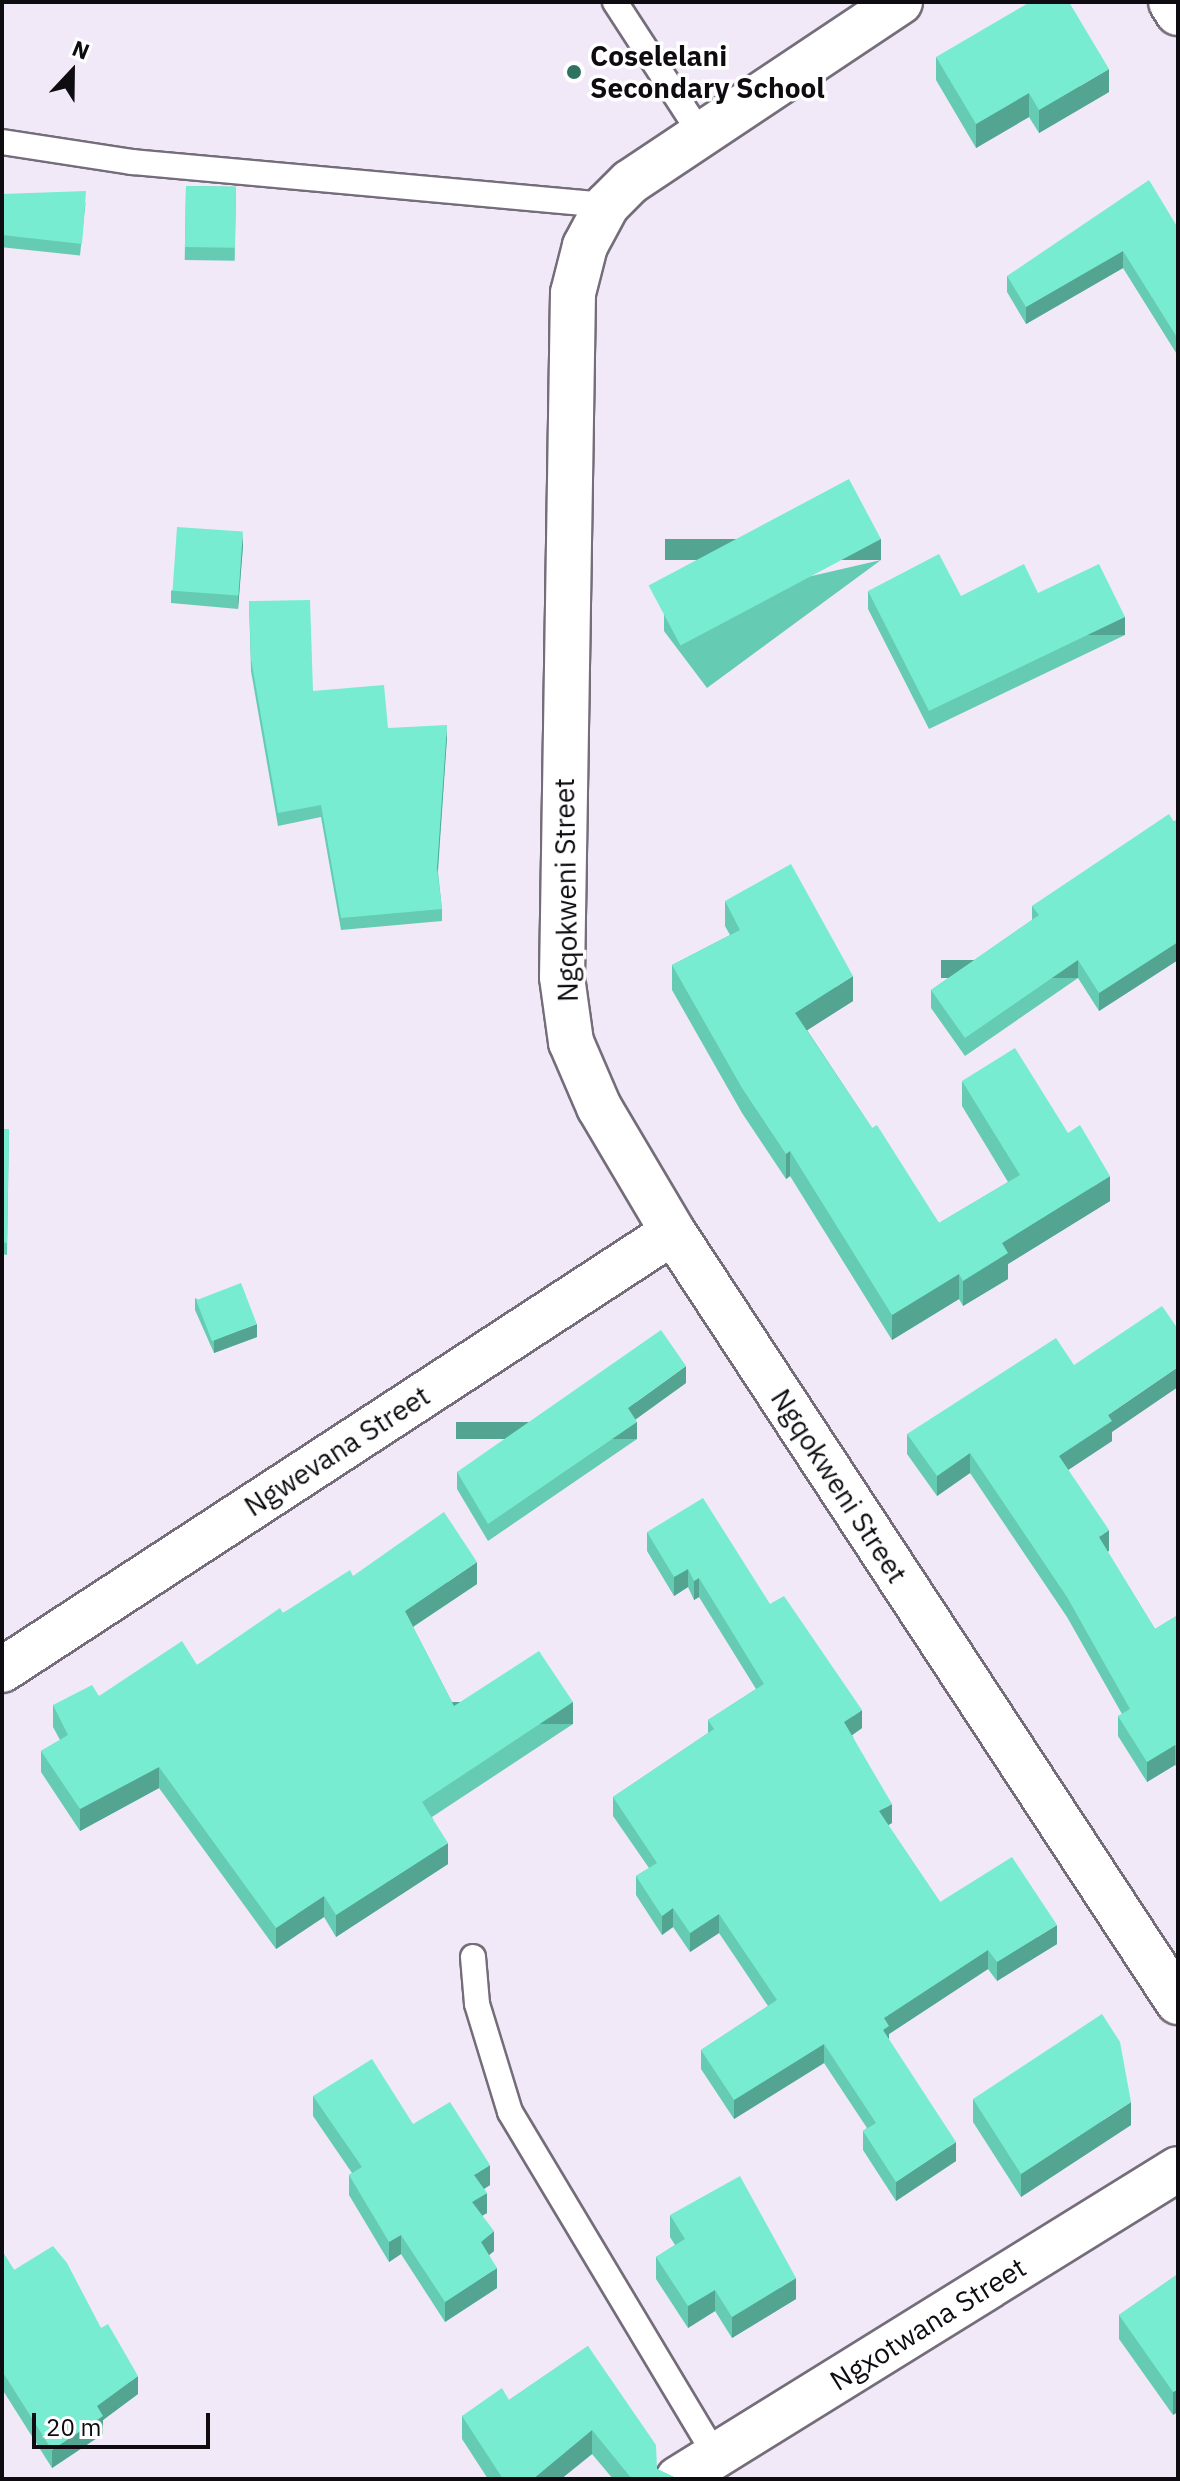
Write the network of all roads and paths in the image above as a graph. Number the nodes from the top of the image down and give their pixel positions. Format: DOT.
graph roads {
  1 [pos="615,2"];
  2 [pos="900,2"];
  3 [pos="1171,2"];
  4 [pos="1178,13"];
  5 [pos="700,133"];
  6 [pos="2,142"];
  7 [pos="607,205"];
  8 [pos="673,1232"];
  9 [pos="2,1670"];
  10 [pos="473,1957"];
  11 [pos="1178,2002"];
  12 [pos="1178,2169"];
  13 [pos="715,2455"];
  14 [pos="678,2479"];
  1 -- 5 [label="lane"];
  2 -- 5 [label="street, Ngqokweni Street"];
  3 -- 4 [label="street"];
  5 -- 7 [label="street, Ngqokweni Street"];
  6 -- 7 [label="lane"];
  7 -- 8 [label="street, Ngqokweni Street"];
  8 -- 9 [label="street, Ngwevana Street"];
  8 -- 11 [label="street, Ngqokweni Street"];
  10 -- 13 [label="lane"];
  12 -- 13 [label="street, Ngxotwana Street"];
  13 -- 14 [label="street, Ngxotwana Street"];
}
